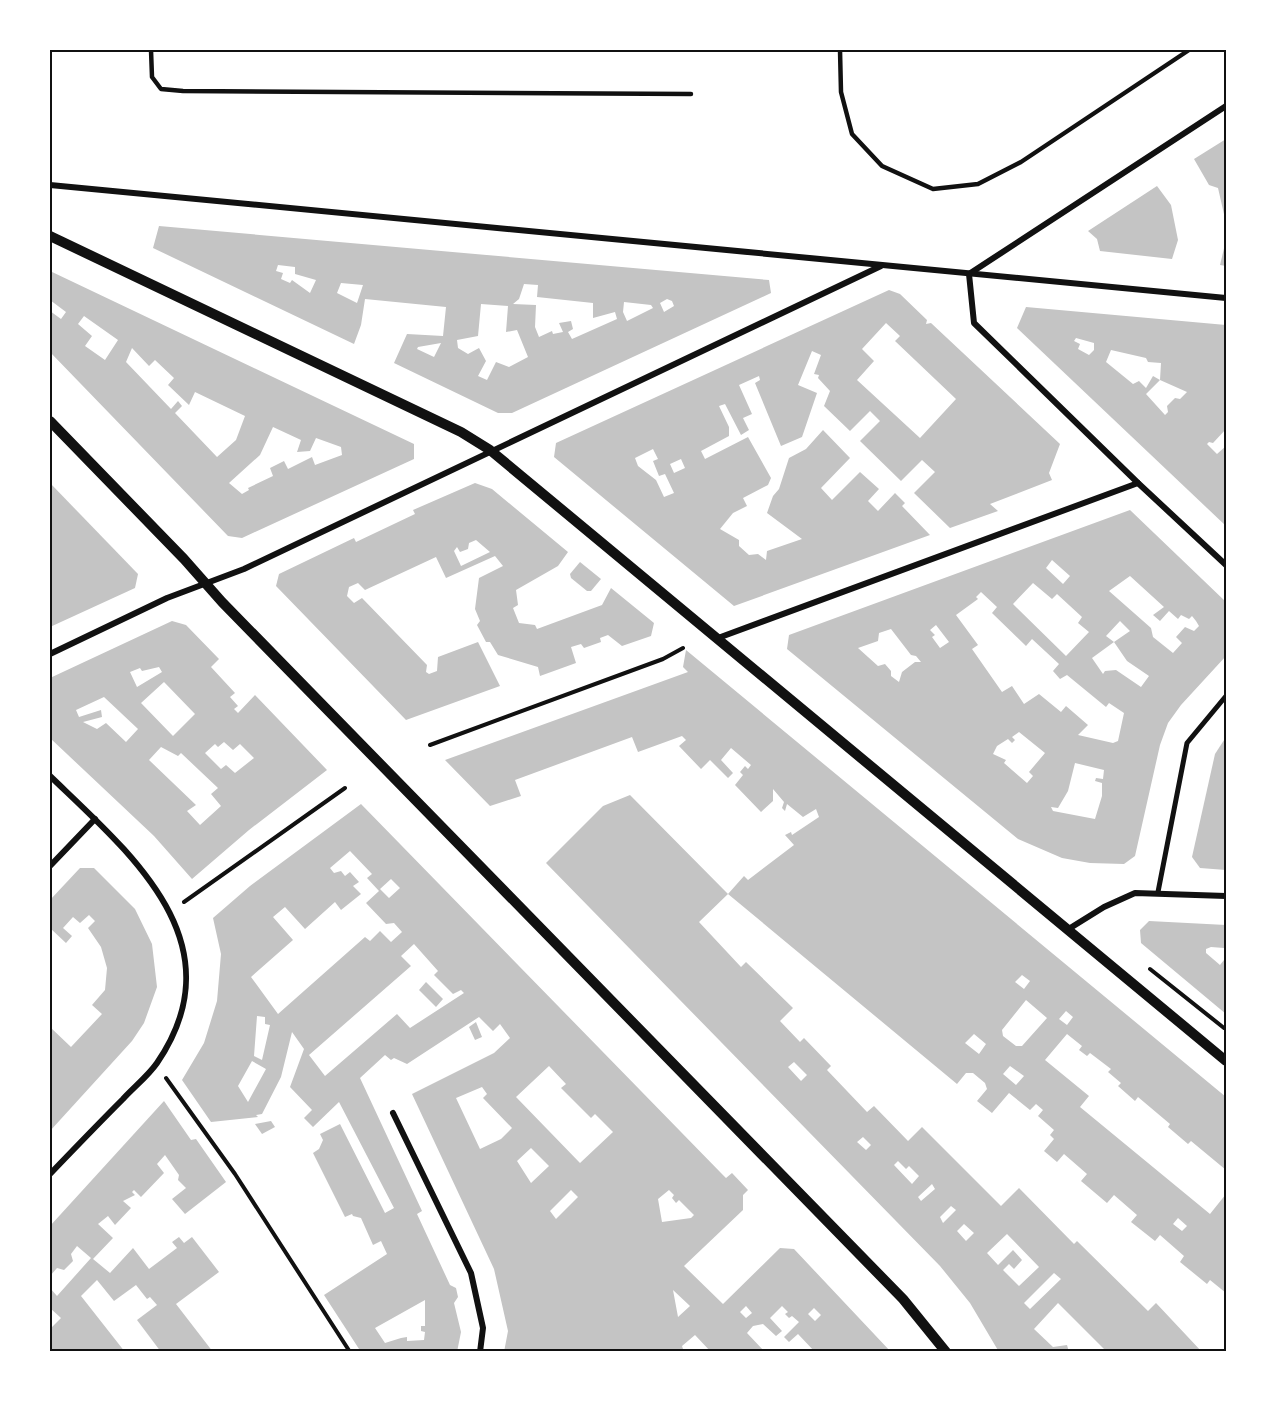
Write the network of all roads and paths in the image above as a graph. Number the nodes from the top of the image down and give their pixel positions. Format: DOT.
graph roads {
  1 [pos="151,50"];
  2 [pos="840,50"];
  3 [pos="1189,50"];
  4 [pos="691,94"];
  5 [pos="1227,106"];
  6 [pos="50,186"];
  7 [pos="50,236"];
  8 [pos="882,266"];
  9 [pos="969,274"];
  10 [pos="1227,298"];
  11 [pos="50,421"];
  12 [pos="490,450"];
  13 [pos="1138,483"];
  14 [pos="1227,565"];
  15 [pos="204,583"];
  16 [pos="718,638"];
  17 [pos="683,648"];
  18 [pos="50,654"];
  19 [pos="1227,696"];
  20 [pos="430,745"];
  21 [pos="50,776"];
  22 [pos="345,788"];
  23 [pos="95,819"];
  24 [pos="50,866"];
  25 [pos="1158,892"];
  26 [pos="1227,896"];
  27 [pos="170,910"];
  28 [pos="1067,930"];
  29 [pos="1227,1061"];
  30 [pos="156,1064"];
  31 [pos="393,1113"];
  32 [pos="50,1174"];
  33 [pos="350,1352"];
  34 [pos="480,1352"];
  35 [pos="946,1352"];
  1 -- 4 [label="lane"];
  2 -- 3 [label="lane"];
  5 -- 9 [label="street"];
  6 -- 8 [label="street"];
  7 -- 12 [label="street"];
  8 -- 9 [label="street"];
  8 -- 12 [label="street"];
  9 -- 10 [label="street"];
  9 -- 13 [label="street"];
  11 -- 15 [label="street"];
  12 -- 15 [label="street"];
  12 -- 16 [label="street"];
  13 -- 14 [label="street"];
  13 -- 16 [label="street"];
  15 -- 18 [label="street"];
  15 -- 35 [label="street"];
  16 -- 28 [label="street"];
  17 -- 20 [label="path"];
  19 -- 25 [label="street"];
  21 -- 23 [label="street"];
  22 -- 27 [label="path"];
  23 -- 24 [label="street"];
  23 -- 27 [label="street"];
  25 -- 26 [label="street"];
  25 -- 28 [label="street"];
  27 -- 30 [label="street"];
  28 -- 29 [label="street"];
  30 -- 32 [label="street"];
  30 -- 33 [label="path"];
  31 -- 34 [label="street"];
}
